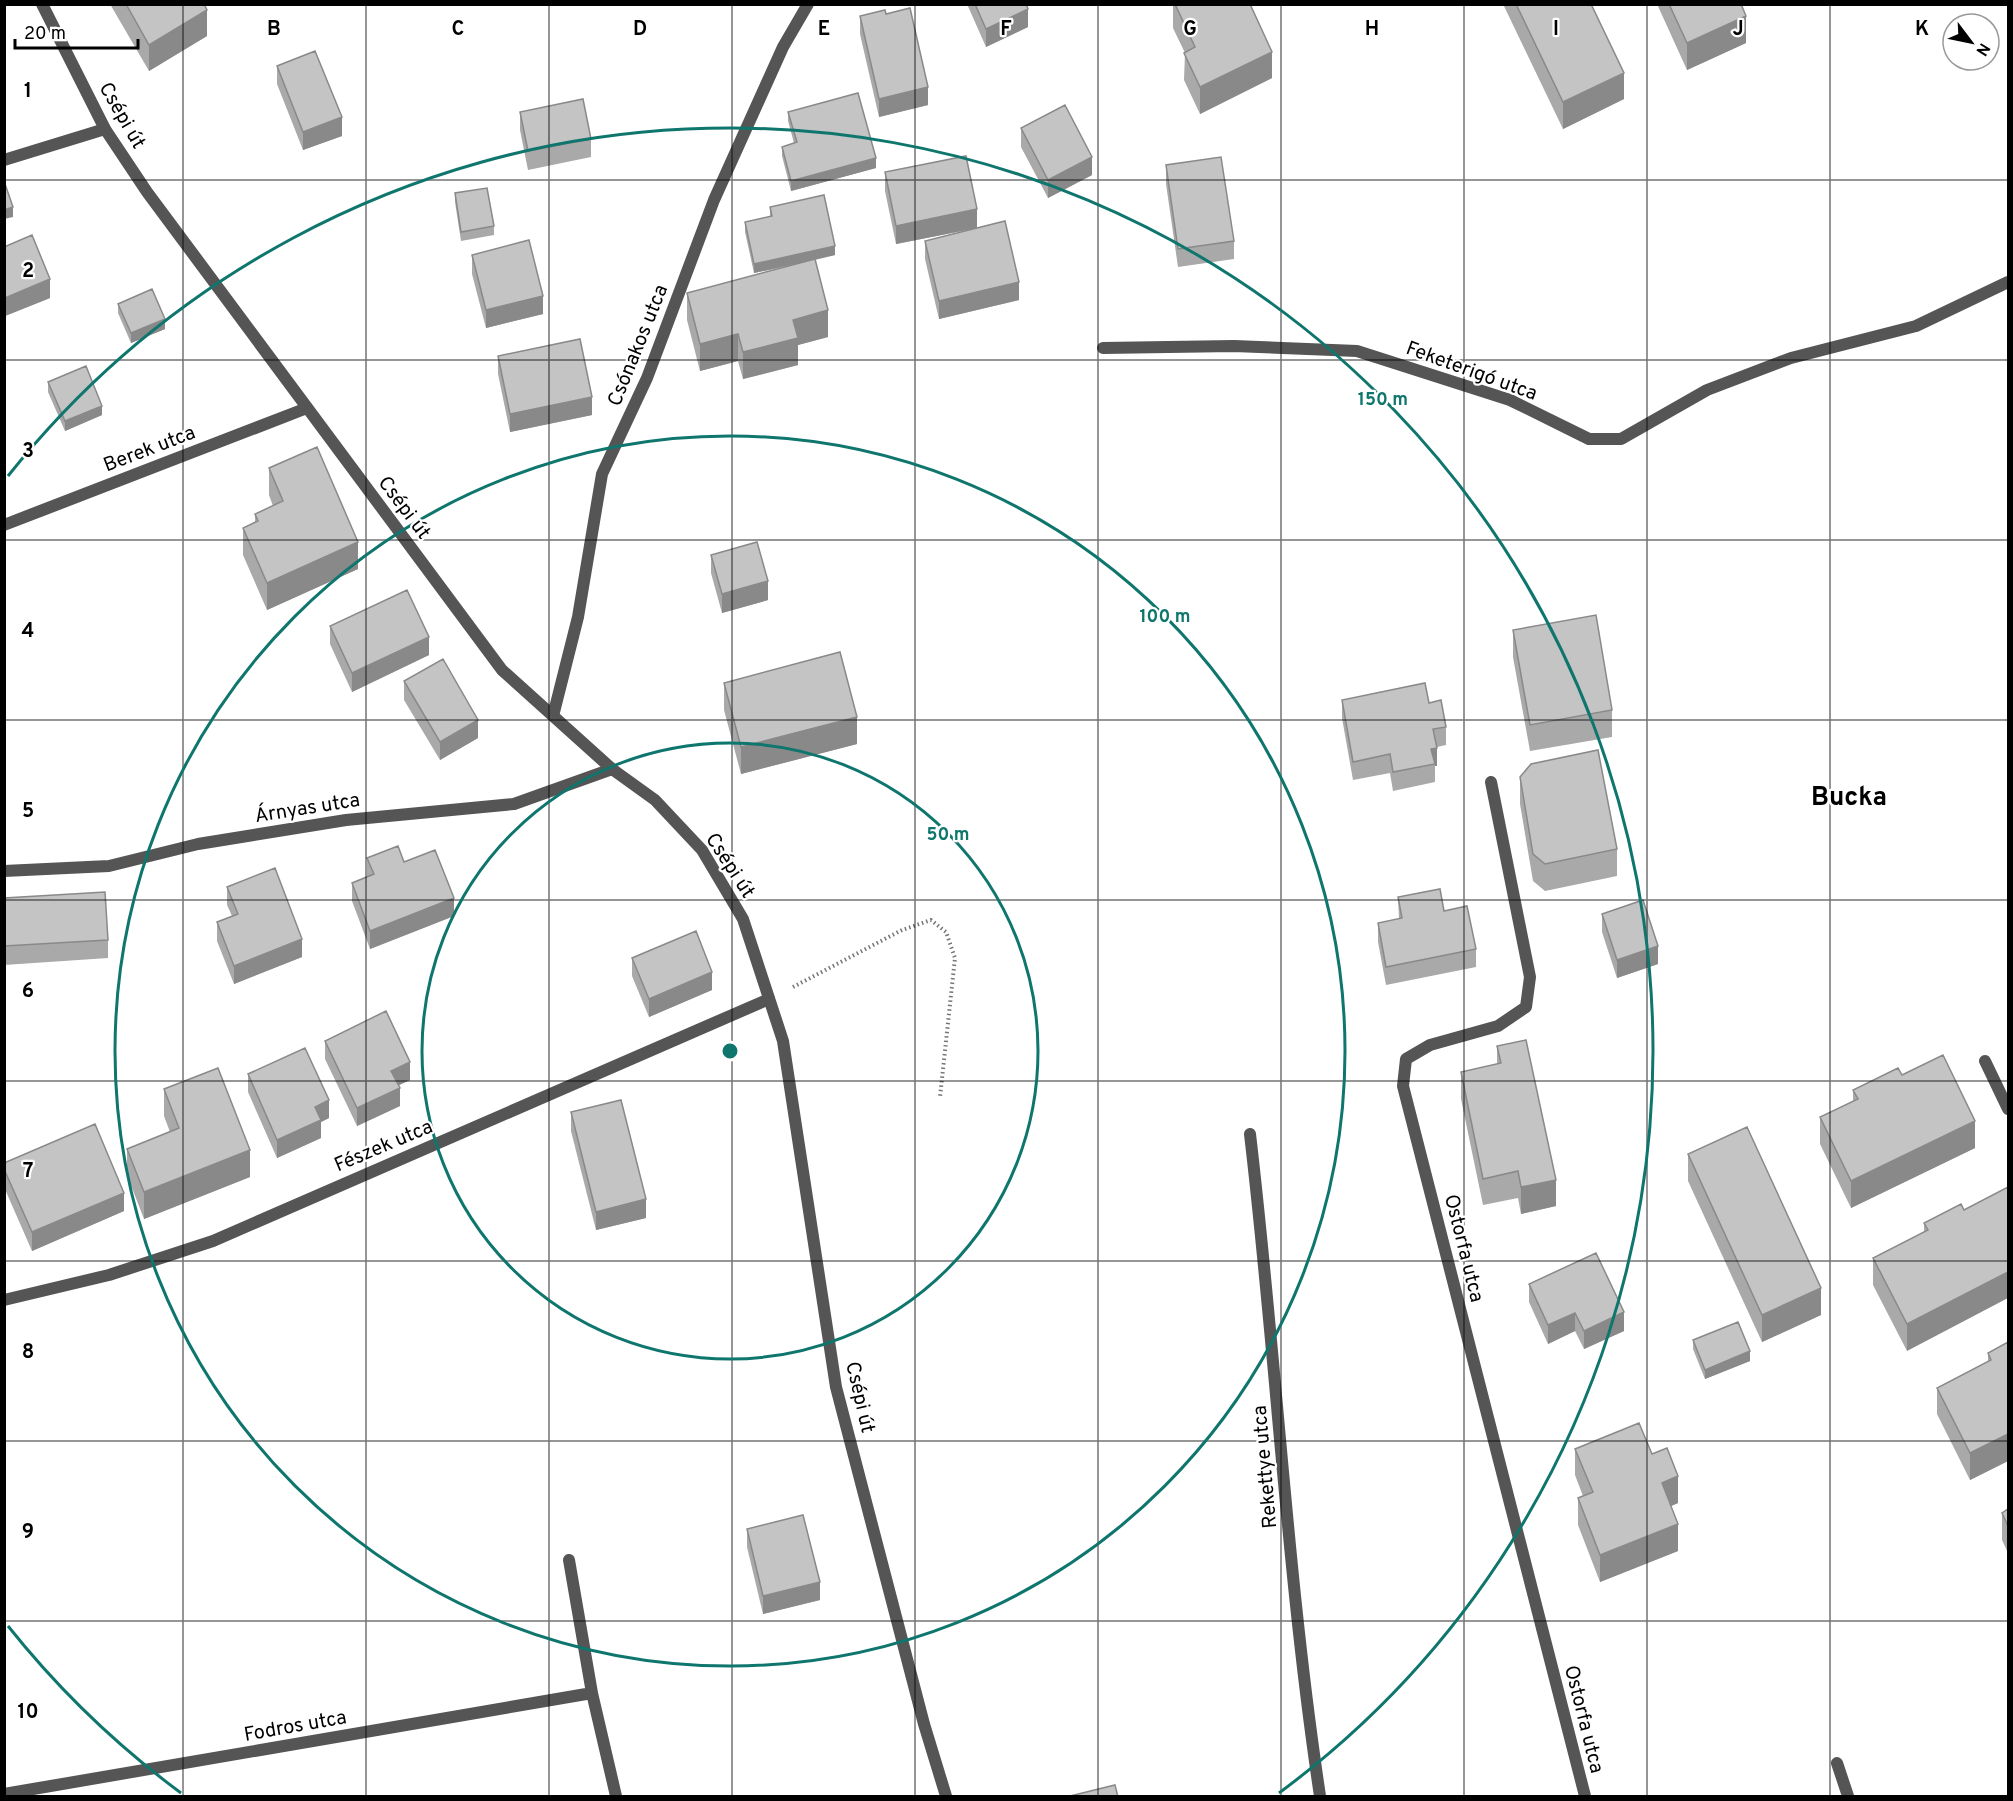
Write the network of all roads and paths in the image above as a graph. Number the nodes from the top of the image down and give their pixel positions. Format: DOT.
graph roads {
  1 [pos="42,4"];
  2 [pos="807,4"];
  3 [pos="105,129"];
  4 [pos="4,160"];
  5 [pos="2008,282"];
  6 [pos="1103,348"];
  7 [pos="308,408"];
  8 [pos="4,525"];
  9 [pos="553,716"];
  10 [pos="612,769"];
  11 [pos="1491,782"];
  12 [pos="4,871"];
  13 [pos="768,999"];
  14 [pos="1984,1061"];
  15 [pos="940,1097"];
  16 [pos="2008,1109"];
  17 [pos="1250,1134"];
  18 [pos="4,1300"];
  19 [pos="569,1560"];
  20 [pos="592,1694"];
  21 [pos="1837,1764"];
  22 [pos="4,1794"];
  23 [pos="616,1797"];
  24 [pos="946,1797"];
  25 [pos="1320,1797"];
  26 [pos="1585,1797"];
  27 [pos="1848,1797"];
  1 -- 3 [label="street, Csépi út"];
  2 -- 9 [label="street, Csónakos utca"];
  3 -- 4 [label="street"];
  3 -- 7 [label="street, Csépi út"];
  5 -- 6 [label="street, Feketerigó utca"];
  7 -- 8 [label="street, Berek utca"];
  7 -- 9 [label="street, Csépi út"];
  9 -- 10 [label="street, Csépi út"];
  10 -- 12 [label="street, Árnyas utca"];
  10 -- 13 [label="street, Csépi út"];
  11 -- 26 [label="street, Ostorfa utca"];
  13 -- 15 [label="path"];
  13 -- 18 [label="street, Fészek utca"];
  13 -- 24 [label="street, Csépi út"];
  14 -- 16 [label="street"];
  17 -- 25 [label="street, Rekettye utca"];
  19 -- 20 [label="street"];
  20 -- 22 [label="street, Fodros utca"];
  20 -- 23 [label="street"];
  21 -- 27 [label="street"];
}
